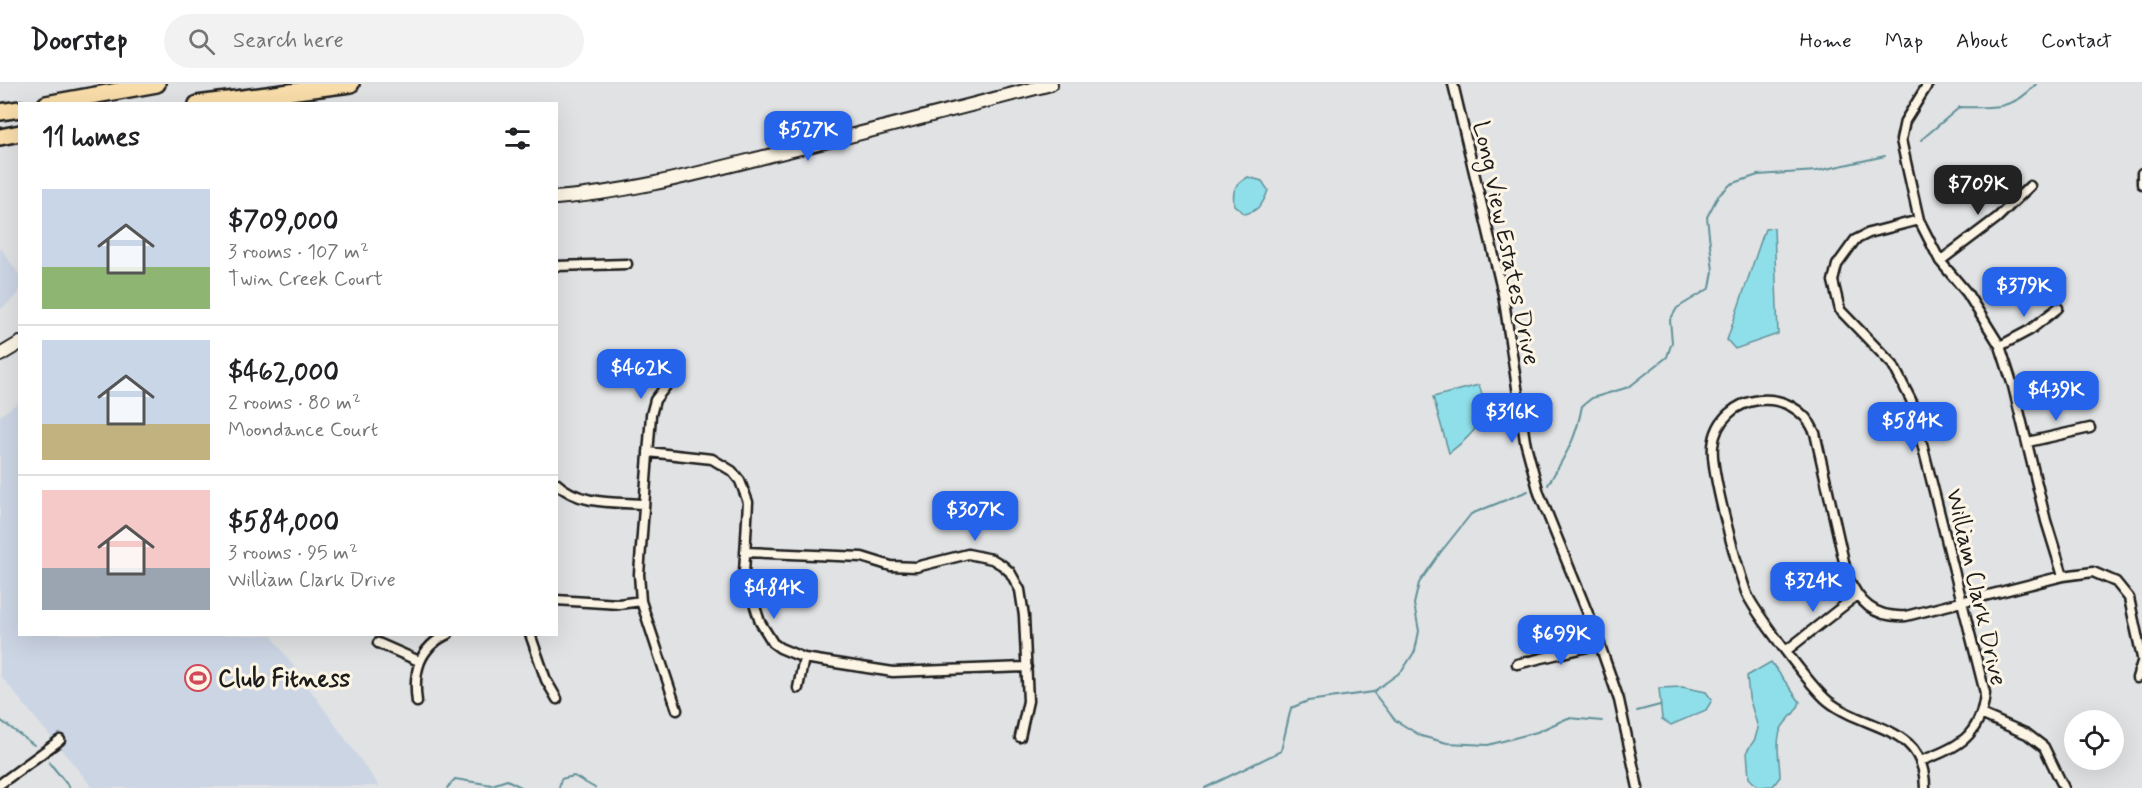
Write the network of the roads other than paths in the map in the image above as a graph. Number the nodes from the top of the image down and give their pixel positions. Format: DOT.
graph roads {
  1 [pos="157,84"];
  2 [pos="351,84"];
  3 [pos="1051,84"];
  4 [pos="1453,84"];
  5 [pos="1928,84"];
  6 [pos="57,102"];
  7 [pos="212,102"];
  8 [pos="18,109"];
  9 [pos="0,112"];
  10 [pos="18,133"];
  11 [pos="0,137"];
  12 [pos="2142,173"];
  13 [pos="2142,184"];
  14 [pos="2030,186"];
  15 [pos="558,198"];
  16 [pos="1920,220"];
  17 [pos="1940,261"];
  18 [pos="627,264"];
  19 [pos="558,266"];
  20 [pos="2058,308"];
  21 [pos="18,344"];
  22 [pos="2000,346"];
  23 [pos="0,355"];
  24 [pos="681,367"];
  25 [pos="2090,428"];
  26 [pos="2028,442"];
  27 [pos="648,452"];
  28 [pos="558,484"];
  29 [pos="644,504"];
  30 [pos="745,552"];
  31 [pos="2063,576"];
  32 [pos="1856,596"];
  33 [pos="558,600"];
  34 [pos="641,601"];
  35 [pos="1961,603"];
  36 [pos="445,636"];
  37 [pos="531,636"];
  38 [pos="378,643"];
  39 [pos="1600,644"];
  40 [pos="1787,650"];
  41 [pos="804,658"];
  42 [pos="2142,660"];
  43 [pos="419,662"];
  44 [pos="1517,664"];
  45 [pos="1027,667"];
  46 [pos="2137,678"];
  47 [pos="798,688"];
  48 [pos="557,699"];
  49 [pos="417,702"];
  50 [pos="677,710"];
  51 [pos="1983,715"];
  52 [pos="1020,737"];
  53 [pos="60,740"];
  54 [pos="1920,761"];
  55 [pos="0,784"];
  56 [pos="1638,788"];
  57 [pos="1925,788"];
  58 [pos="2064,788"];
  1 -- 6 [label="highway"];
  2 -- 7 [label="highway"];
  3 -- 15 [label="main road"];
  4 -- 39 [label="street, Long View Estates Drive"];
  5 -- 16 [label="street"];
  8 -- 9 [label="highway"];
  10 -- 11 [label="highway"];
  12 -- 13 [label="street"];
  14 -- 17 [label="street"];
  16 -- 17 [label="street"];
  16 -- 35 [label="street, William Clark Drive"];
  17 -- 22 [label="street"];
  18 -- 19 [label="street"];
  20 -- 22 [label="street"];
  21 -- 23 [label="main road"];
  22 -- 26 [label="street"];
  24 -- 27 [label="street"];
  25 -- 26 [label="street"];
  26 -- 31 [label="street"];
  27 -- 29 [label="street"];
  27 -- 30 [label="street"];
  28 -- 29 [label="street"];
  29 -- 34 [label="street"];
  30 -- 41 [label="street"];
  30 -- 45 [label="street"];
  31 -- 35 [label="street"];
  31 -- 42 [label="street"];
  32 -- 35 [label="street"];
  32 -- 40 [label="street"];
  32 -- 40 [label="street"];
  33 -- 34 [label="street"];
  34 -- 50 [label="street"];
  35 -- 51 [label="street, William Clark Drive"];
  36 -- 43 [label="street"];
  37 -- 48 [label="street"];
  38 -- 43 [label="street"];
  39 -- 44 [label="street"];
  39 -- 56 [label="street, Long View Estates Drive"];
  40 -- 54 [label="street"];
  41 -- 45 [label="street"];
  41 -- 47 [label="street"];
  42 -- 46 [label="street"];
  43 -- 49 [label="street"];
  45 -- 52 [label="street"];
  51 -- 54 [label="street, William Clark Drive"];
  51 -- 58 [label="street"];
  53 -- 55 [label="street"];
  54 -- 57 [label="street"];
}
